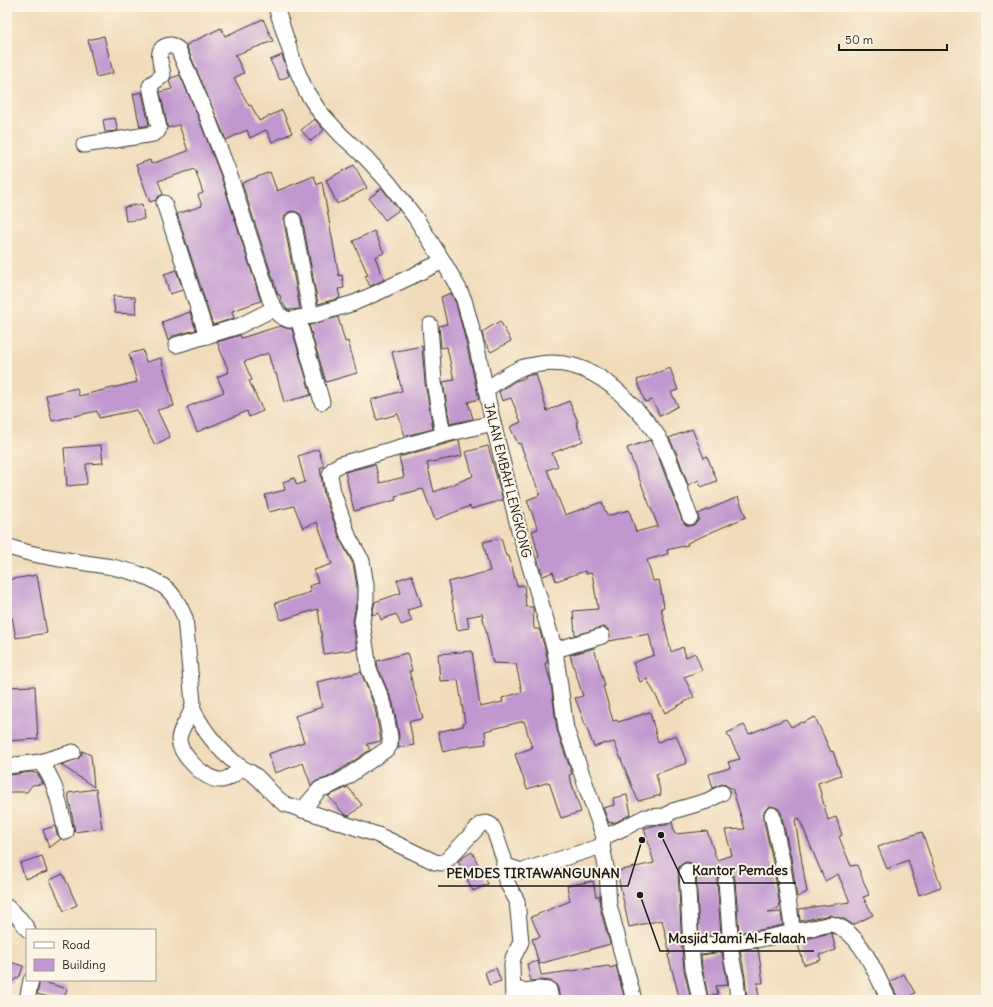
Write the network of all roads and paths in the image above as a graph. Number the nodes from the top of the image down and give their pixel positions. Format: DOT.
graph roads {
  1 [pos="276,7"];
  2 [pos="84,145"];
  3 [pos="164,203"];
  4 [pos="293,220"];
  5 [pos="443,261"];
  6 [pos="275,308"];
  7 [pos="305,317"];
  8 [pos="430,325"];
  9 [pos="207,336"];
  10 [pos="176,345"];
  11 [pos="486,390"];
  12 [pos="322,402"];
  13 [pos="493,423"];
  14 [pos="443,435"];
  15 [pos="690,517"];
  16 [pos="7,546"];
  17 [pos="602,636"];
  18 [pos="554,650"];
  19 [pos="193,710"];
  20 [pos="73,752"];
  21 [pos="40,762"];
  22 [pos="7,766"];
  23 [pos="242,768"];
  24 [pos="722,793"];
  25 [pos="302,810"];
  26 [pos="772,815"];
  27 [pos="66,832"];
  28 [pos="603,841"];
  29 [pos="504,865"];
  30 [pos="687,871"];
  31 [pos="726,881"];
  32 [pos="7,907"];
  33 [pos="27,929"];
  34 [pos="793,932"];
  35 [pos="731,943"];
  36 [pos="691,947"];
  37 [pos="31,981"];
  38 [pos="513,995"];
  39 [pos="27,1000"];
  40 [pos="551,1000"];
  41 [pos="634,1000"];
  42 [pos="700,1000"];
  43 [pos="738,1000"];
  44 [pos="889,1000"];
  1 -- 5 [label="street, JALAN EMBAH LENGKONG"];
  2 -- 6 [label="street"];
  3 -- 9 [label="street"];
  4 -- 7 [label="street"];
  5 -- 7 [label="street"];
  5 -- 11 [label="street, JALAN EMBAH LENGKONG"];
  6 -- 7 [label="street"];
  6 -- 9 [label="street"];
  7 -- 12 [label="street"];
  8 -- 14 [label="street"];
  9 -- 10 [label="street"];
  11 -- 13 [label="street, JALAN EMBAH LENGKONG"];
  11 -- 15 [label="street"];
  13 -- 14 [label="street"];
  13 -- 18 [label="street, JALAN EMBAH LENGKONG"];
  14 -- 25 [label="street"];
  16 -- 19 [label="street"];
  17 -- 18 [label="street"];
  18 -- 28 [label="street, JALAN EMBAH LENGKONG"];
  19 -- 23 [label="street"];
  19 -- 23 [label="street"];
  20 -- 21 [label="street"];
  21 -- 22 [label="street"];
  21 -- 27 [label="street"];
  23 -- 25 [label="street"];
  24 -- 28 [label="street"];
  25 -- 29 [label="street"];
  26 -- 34 [label="street"];
  28 -- 29 [label="street"];
  28 -- 41 [label="street, JALAN EMBAH LENGKONG"];
  29 -- 38 [label="street"];
  30 -- 36 [label="street"];
  31 -- 35 [label="street"];
  32 -- 33 [label="street"];
  34 -- 35 [label="street"];
  34 -- 44 [label="street"];
  35 -- 36 [label="street"];
  35 -- 43 [label="street"];
  36 -- 42 [label="street"];
  37 -- 39 [label="street"];
  38 -- 40 [label="street"];
}
